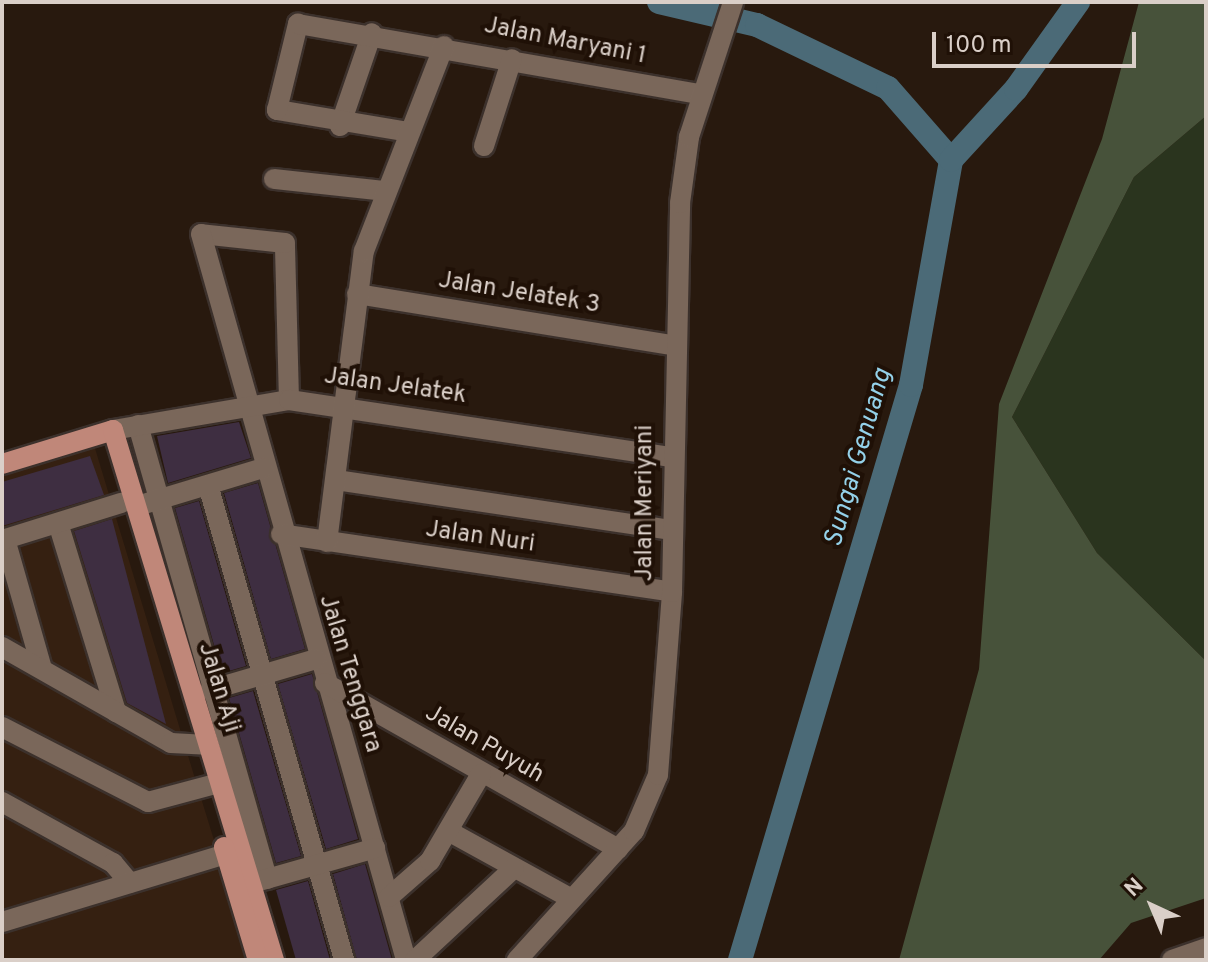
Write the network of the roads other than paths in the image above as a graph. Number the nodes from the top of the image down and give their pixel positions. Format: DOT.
graph roads {
  1 [pos="733,2"];
  2 [pos="372,33"];
  3 [pos="444,46"];
  4 [pos="512,59"];
  5 [pos="701,94"];
  6 [pos="340,126"];
  7 [pos="409,132"];
  8 [pos="484,146"];
  9 [pos="274,179"];
  10 [pos="385,191"];
  11 [pos="357,294"];
  12 [pos="673,345"];
  13 [pos="289,400"];
  14 [pos="251,402"];
  15 [pos="346,404"];
  16 [pos="138,425"];
  17 [pos="106,431"];
  18 [pos="670,457"];
  19 [pos="2,464"];
  20 [pos="263,468"];
  21 [pos="336,480"];
  22 [pos="208,485"];
  23 [pos="138,504"];
  24 [pos="58,523"];
  25 [pos="670,530"];
  26 [pos="281,534"];
  27 [pos="4,540"];
  28 [pos="327,542"];
  29 [pos="672,592"];
  30 [pos="2,647"];
  31 [pos="316,659"];
  32 [pos="42,669"];
  33 [pos="262,674"];
  34 [pos="325,683"];
  35 [pos="210,690"];
  36 [pos="116,712"];
  37 [pos="2,727"];
  38 [pos="201,746"];
  39 [pos="481,774"];
  40 [pos="213,785"];
  41 [pos="2,802"];
  42 [pos="450,832"];
  43 [pos="375,848"];
  44 [pos="618,849"];
  45 [pos="233,852"];
  46 [pos="316,865"];
  47 [pos="514,868"];
  48 [pos="130,883"];
  49 [pos="251,883"];
  50 [pos="389,897"];
  51 [pos="570,898"];
  52 [pos="2,922"];
  53 [pos="1206,948"];
  54 [pos="1177,959"];
  55 [pos="258,960"];
  56 [pos="274,960"];
  57 [pos="344,960"];
  58 [pos="406,960"];
  59 [pos="415,960"];
  60 [pos="517,960"];
  1 -- 5 [label="street, Jalan Meriyani"];
  2 -- 3 [label="street, Jalan Maryani 1"];
  2 -- 6 [label="street"];
  2 -- 6 [label="street, Jalan Maryani 1"];
  3 -- 4 [label="street, Jalan Maryani 1"];
  3 -- 7 [label="street"];
  4 -- 5 [label="street, Jalan Maryani 1"];
  4 -- 8 [label="street"];
  5 -- 12 [label="street, Jalan Meriyani"];
  6 -- 7 [label="street"];
  7 -- 10 [label="street"];
  9 -- 10 [label="street"];
  10 -- 11 [label="street"];
  11 -- 12 [label="street, Jalan Jelatek 3"];
  11 -- 15 [label="street"];
  12 -- 18 [label="street, Jalan Meriyani"];
  13 -- 14 [label="street, Jalan Jelatek"];
  13 -- 14 [label="street, Jalan Tenggara"];
  13 -- 15 [label="street, Jalan Jelatek"];
  14 -- 16 [label="street, Jalan Jelatek"];
  14 -- 20 [label="street, Jalan Tenggara"];
  15 -- 18 [label="street, Jalan Jelatek"];
  15 -- 21 [label="street"];
  16 -- 17 [label="street, Jalan Jelatek"];
  16 -- 23 [label="street"];
  17 -- 19 [label="main road"];
  17 -- 23 [label="main road, Jalan Aji"];
  18 -- 25 [label="street, Jalan Meriyani"];
  20 -- 22 [label="street"];
  20 -- 26 [label="street, Jalan Tenggara"];
  21 -- 25 [label="street"];
  21 -- 28 [label="street"];
  22 -- 23 [label="street"];
  22 -- 33 [label="street"];
  23 -- 24 [label="street"];
  23 -- 35 [label="street"];
  23 -- 38 [label="main road, Jalan Aji"];
  24 -- 27 [label="street"];
  24 -- 36 [label="street"];
  25 -- 29 [label="street, Jalan Meriyani"];
  26 -- 28 [label="street, Jalan Nuri"];
  26 -- 31 [label="street, Jalan Tenggara"];
  27 -- 32 [label="street"];
  28 -- 29 [label="street, Jalan Nuri"];
  29 -- 44 [label="street, Jalan Meriyani"];
  30 -- 32 [label="street"];
  31 -- 33 [label="street"];
  31 -- 34 [label="street, Jalan Tenggara"];
  32 -- 36 [label="street"];
  33 -- 35 [label="street"];
  33 -- 46 [label="street"];
  34 -- 39 [label="street, Jalan Puyuh"];
  34 -- 43 [label="street, Jalan Tenggara"];
  35 -- 49 [label="street"];
  36 -- 38 [label="street"];
  37 -- 40 [label="street"];
  38 -- 40 [label="main road, Jalan Aji"];
  39 -- 42 [label="street"];
  39 -- 44 [label="street, Jalan Puyuh"];
  40 -- 45 [label="main road, Jalan Aji"];
  41 -- 48 [label="street"];
  42 -- 47 [label="street"];
  42 -- 50 [label="street"];
  43 -- 46 [label="street"];
  43 -- 50 [label="street, Jalan Tenggara"];
  44 -- 51 [label="street, Jalan Meriyani"];
  45 -- 48 [label="street"];
  45 -- 49 [label="main road, Jalan Aji"];
  46 -- 49 [label="street"];
  46 -- 57 [label="street"];
  47 -- 51 [label="street"];
  47 -- 59 [label="street"];
  48 -- 52 [label="street"];
  49 -- 55 [label="main road, Jalan Aji"];
  49 -- 56 [label="main road, Jalan Aji"];
  50 -- 58 [label="street, Jalan Tenggara"];
  51 -- 60 [label="street, Jalan Meriyani"];
  53 -- 54 [label="street"];
}
